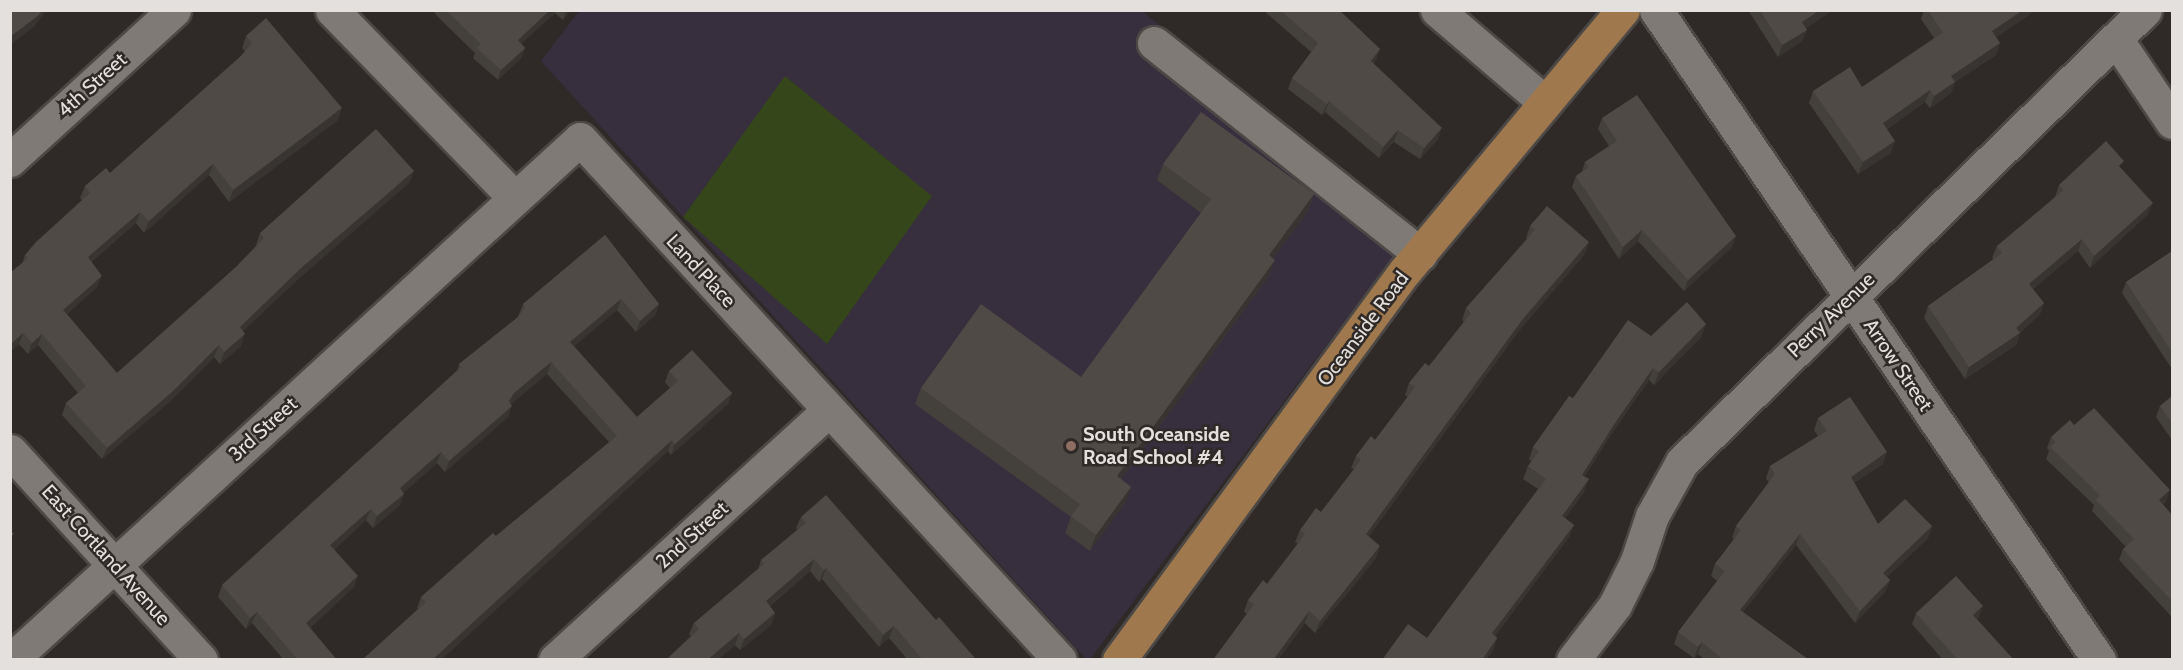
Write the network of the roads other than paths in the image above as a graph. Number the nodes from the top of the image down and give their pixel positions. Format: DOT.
graph roads {
  1 [pos="174,10"];
  2 [pos="332,10"];
  3 [pos="1437,10"];
  4 [pos="1623,10"];
  5 [pos="1656,10"];
  6 [pos="2145,10"];
  7 [pos="2116,39"];
  8 [pos="1154,43"];
  9 [pos="1543,101"];
  10 [pos="2172,122"];
  11 [pos="10,160"];
  12 [pos="515,198"];
  13 [pos="1420,254"];
  14 [pos="1850,296"];
  15 [pos="829,410"];
  16 [pos="10,451"];
  17 [pos="115,564"];
  18 [pos="11,660"];
  19 [pos="201,660"];
  20 [pos="555,660"];
  21 [pos="1060,660"];
  22 [pos="1119,660"];
  23 [pos="1573,660"];
  24 [pos="2099,660"];
  1 -- 11 [label="street, 4th Street"];
  2 -- 12 [label="street"];
  3 -- 9 [label="street"];
  4 -- 9 [label="main road, Oceanside Road"];
  5 -- 14 [label="street, Arrow Street"];
  6 -- 7 [label="street, Perry Avenue"];
  7 -- 10 [label="street"];
  7 -- 14 [label="street, Perry Avenue"];
  8 -- 13 [label="street"];
  9 -- 13 [label="main road, Oceanside Road"];
  12 -- 15 [label="street, Land Place"];
  12 -- 17 [label="street, 3rd Street"];
  13 -- 22 [label="main road, Oceanside Road"];
  14 -- 23 [label="street, Perry Avenue"];
  14 -- 24 [label="street, Arrow Street"];
  15 -- 20 [label="street, 2nd Street"];
  15 -- 21 [label="street, Land Place"];
  16 -- 17 [label="street, East Cortland Avenue"];
  17 -- 18 [label="street, 3rd Street"];
  17 -- 19 [label="street, East Cortland Avenue"];
}
